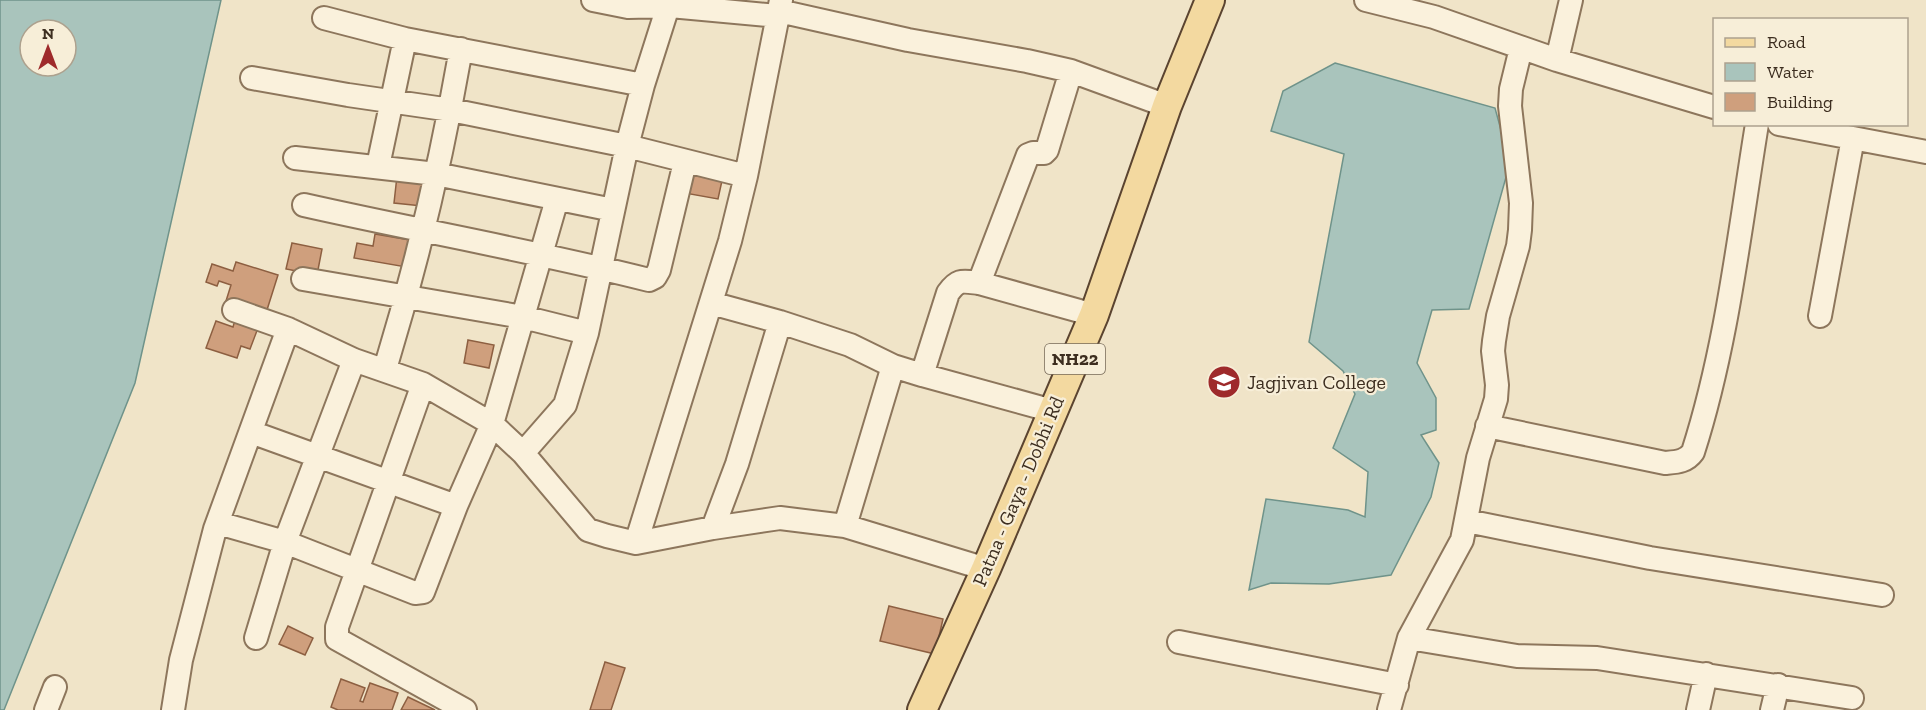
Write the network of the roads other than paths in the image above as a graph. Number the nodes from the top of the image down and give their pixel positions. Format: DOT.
graph roads {
  1 [pos="593,0"];
  2 [pos="1210,0"];
  3 [pos="1366,0"];
  4 [pos="1571,0"];
  5 [pos="670,3"];
  6 [pos="779,9"];
  7 [pos="324,18"];
  8 [pos="405,39"];
  9 [pos="1521,48"];
  10 [pos="461,49"];
  11 [pos="1557,60"];
  12 [pos="1071,71"];
  13 [pos="252,78"];
  14 [pos="643,84"];
  15 [pos="391,100"];
  16 [pos="1167,106"];
  17 [pos="1713,107"];
  18 [pos="450,110"];
  19 [pos="1757,126"];
  20 [pos="1790,126"];
  21 [pos="1853,138"];
  22 [pos="627,146"];
  23 [pos="1926,152"];
  24 [pos="295,158"];
  25 [pos="685,162"];
  26 [pos="378,166"];
  27 [pos="436,174"];
  28 [pos="746,176"];
  29 [pos="557,200"];
  30 [pos="304,205"];
  31 [pos="613,210"];
  32 [pos="424,232"];
  33 [pos="540,254"];
  34 [pos="600,268"];
  35 [pos="303,279"];
  36 [pos="979,283"];
  37 [pos="407,297"];
  38 [pos="711,303"];
  39 [pos="234,310"];
  40 [pos="1094,315"];
  41 [pos="1820,316"];
  42 [pos="523,317"];
  43 [pos="780,322"];
  44 [pos="288,329"];
  45 [pos="587,333"];
  46 [pos="354,360"];
  47 [pos="893,366"];
  48 [pos="386,369"];
  49 [pos="922,375"];
  50 [pos="423,384"];
  51 [pos="1053,411"];
  52 [pos="492,424"];
  53 [pos="1487,426"];
  54 [pos="251,432"];
  55 [pos="523,453"];
  56 [pos="318,456"];
  57 [pos="388,481"];
  58 [pos="456,506"];
  59 [pos="1467,521"];
  60 [pos="218,523"];
  61 [pos="844,526"];
  62 [pos="714,528"];
  63 [pos="285,542"];
  64 [pos="636,543"];
  65 [pos="986,569"];
  66 [pos="358,570"];
  67 [pos="1882,595"];
  68 [pos="256,638"];
  69 [pos="1409,638"];
  70 [pos="1179,642"];
  71 [pos="1706,674"];
  72 [pos="1397,685"];
  73 [pos="1778,685"];
  74 [pos="55,687"];
  75 [pos="1852,698"];
  76 [pos="46,710"];
  77 [pos="173,710"];
  78 [pos="465,710"];
  79 [pos="922,710"];
  80 [pos="1390,710"];
  81 [pos="1698,710"];
  82 [pos="1772,710"];
  1 -- 5 [label="street"];
  2 -- 16 [label="main road, Patna - Gaya - Dobhi Rd / NH22"];
  3 -- 9 [label="street"];
  4 -- 11 [label="street"];
  5 -- 6 [label="street"];
  5 -- 14 [label="street"];
  6 -- 12 [label="street"];
  6 -- 28 [label="street"];
  7 -- 8 [label="street"];
  8 -- 10 [label="street"];
  8 -- 15 [label="street"];
  9 -- 11 [label="street"];
  9 -- 53 [label="street"];
  10 -- 14 [label="street"];
  10 -- 18 [label="street"];
  11 -- 17 [label="street"];
  12 -- 16 [label="street"];
  12 -- 36 [label="street"];
  13 -- 15 [label="street"];
  14 -- 22 [label="street"];
  15 -- 18 [label="street"];
  15 -- 26 [label="street"];
  16 -- 40 [label="main road, Patna - Gaya - Dobhi Rd / NH22"];
  18 -- 22 [label="street"];
  18 -- 27 [label="street"];
  19 -- 53 [label="street"];
  20 -- 21 [label="street"];
  21 -- 23 [label="street"];
  21 -- 41 [label="street"];
  22 -- 25 [label="street"];
  22 -- 31 [label="street"];
  24 -- 26 [label="street"];
  25 -- 28 [label="street"];
  25 -- 34 [label="street"];
  26 -- 27 [label="street"];
  27 -- 29 [label="street"];
  27 -- 32 [label="street"];
  28 -- 38 [label="street"];
  29 -- 31 [label="street"];
  29 -- 33 [label="street"];
  30 -- 32 [label="street"];
  31 -- 34 [label="street"];
  32 -- 33 [label="street"];
  32 -- 37 [label="street"];
  33 -- 34 [label="street"];
  33 -- 42 [label="street"];
  34 -- 45 [label="street"];
  35 -- 37 [label="street"];
  36 -- 40 [label="street"];
  36 -- 49 [label="street"];
  37 -- 42 [label="street"];
  37 -- 48 [label="street"];
  38 -- 43 [label="street"];
  38 -- 64 [label="street"];
  39 -- 44 [label="street"];
  40 -- 51 [label="main road, Patna - Gaya - Dobhi Rd / NH22"];
  42 -- 45 [label="street"];
  42 -- 52 [label="street"];
  43 -- 47 [label="street"];
  43 -- 62 [label="street"];
  44 -- 46 [label="street"];
  44 -- 54 [label="street"];
  45 -- 55 [label="street"];
  46 -- 48 [label="street"];
  46 -- 56 [label="street"];
  47 -- 49 [label="street"];
  47 -- 61 [label="street"];
  48 -- 50 [label="street"];
  49 -- 51 [label="street"];
  50 -- 52 [label="street"];
  50 -- 57 [label="street"];
  51 -- 65 [label="main road, Patna - Gaya - Dobhi Rd / NH22"];
  52 -- 55 [label="street"];
  52 -- 58 [label="street"];
  53 -- 59 [label="street"];
  54 -- 56 [label="street"];
  54 -- 60 [label="street"];
  55 -- 64 [label="street"];
  56 -- 57 [label="street"];
  56 -- 63 [label="street"];
  57 -- 58 [label="street"];
  57 -- 66 [label="street"];
  58 -- 66 [label="street"];
  59 -- 67 [label="street"];
  59 -- 69 [label="street"];
  60 -- 63 [label="street"];
  60 -- 77 [label="street"];
  61 -- 62 [label="street"];
  61 -- 65 [label="street"];
  62 -- 64 [label="street"];
  63 -- 66 [label="street"];
  63 -- 68 [label="street"];
  65 -- 79 [label="main road, Patna - Gaya - Dobhi Rd / NH22"];
  66 -- 78 [label="street"];
  69 -- 71 [label="street"];
  69 -- 72 [label="street"];
  70 -- 72 [label="street"];
  71 -- 73 [label="street"];
  71 -- 81 [label="street"];
  72 -- 80 [label="street"];
  73 -- 75 [label="street"];
  73 -- 82 [label="street"];
  74 -- 76 [label="street"];
}
